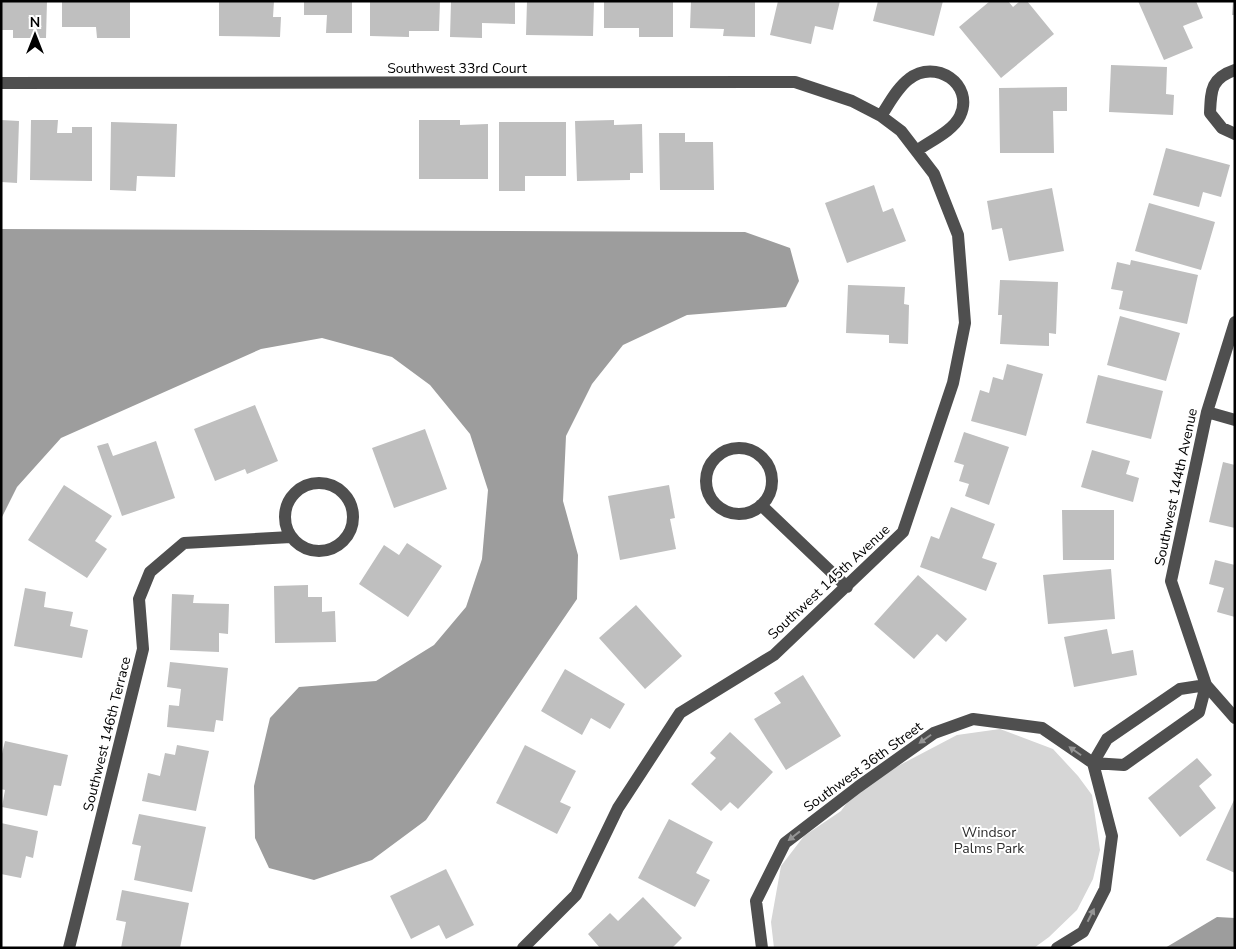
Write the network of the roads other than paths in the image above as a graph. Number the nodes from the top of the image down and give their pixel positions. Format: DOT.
graph roads {
  1 [pos="1235,70"];
  2 [pos="1,83"];
  3 [pos="881,116"];
  4 [pos="901,131"];
  5 [pos="1235,134"];
  6 [pos="918,150"];
  7 [pos="1235,322"];
  8 [pos="1207,412"];
  9 [pos="1235,420"];
  10 [pos="761,505"];
  11 [pos="291,537"];
  12 [pos="847,587"];
  13 [pos="1206,685"];
  14 [pos="1235,718"];
  15 [pos="1093,763"];
  16 [pos="70,948"];
  17 [pos="523,948"];
  18 [pos="762,948"];
  19 [pos="1057,948"];
  1 -- 5 [label="street"];
  2 -- 3 [label="street, Southwest 33rd Court"];
  3 -- 4 [label="street, Southwest 33rd Court"];
  3 -- 6 [label="street"];
  4 -- 6 [label="street, Southwest 145th Avenue"];
  6 -- 12 [label="street, Southwest 145th Avenue"];
  7 -- 8 [label="street, Southwest 144th Avenue"];
  8 -- 9 [label="street"];
  8 -- 13 [label="street, Southwest 144th Avenue"];
  10 -- 10 [label="street"];
  10 -- 12 [label="street"];
  11 -- 11 [label="street"];
  11 -- 16 [label="street, Southwest 146th Terrace"];
  12 -- 17 [label="street, Southwest 145th Avenue"];
  13 -- 14 [label="street"];
  13 -- 15 [label="street"];
  13 -- 15 [label="street"];
  15 -- 18 [label="street, Southwest 36th Street, one-way"];
  19 -- 15 [label="street, one-way"];
}
